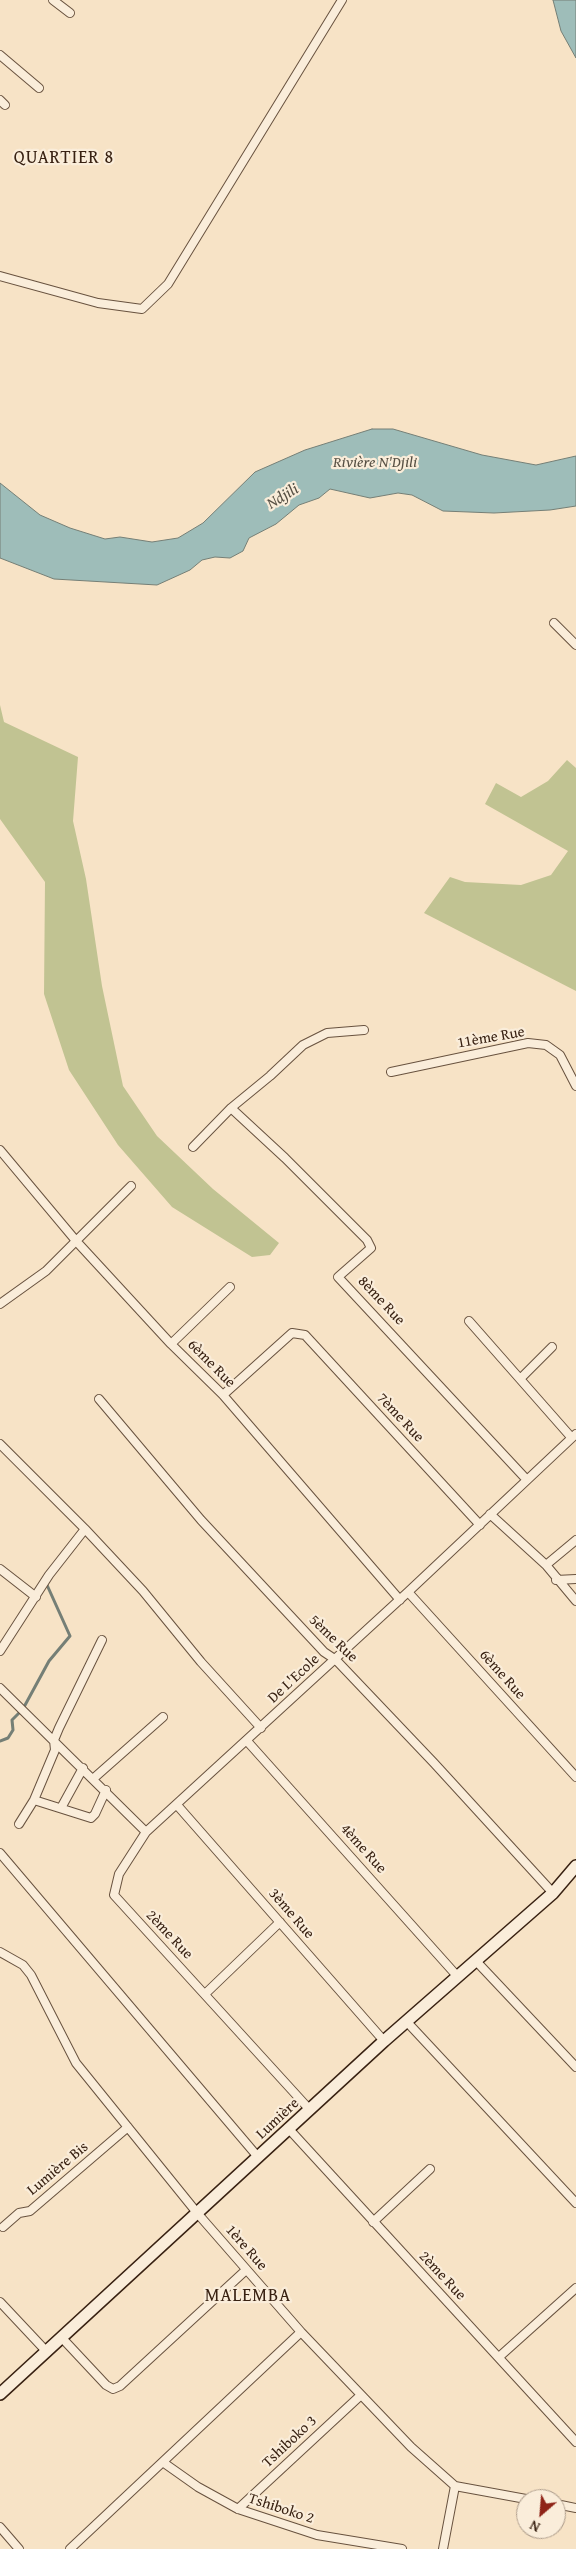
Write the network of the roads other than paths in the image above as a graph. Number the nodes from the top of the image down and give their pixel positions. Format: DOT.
graph roads {
  1 [pos="53,0"];
  2 [pos="342,0"];
  3 [pos="70,13"];
  4 [pos="0,54"];
  5 [pos="39,88"];
  6 [pos="0,276"];
  7 [pos="554,623"];
  8 [pos="576,645"];
  9 [pos="364,1030"];
  10 [pos="391,1072"];
  11 [pos="576,1086"];
  12 [pos="231,1108"];
  13 [pos="193,1147"];
  14 [pos="0,1150"];
  15 [pos="131,1186"];
  16 [pos="77,1242"];
  17 [pos="230,1287"];
  18 [pos="0,1304"];
  19 [pos="469,1321"];
  20 [pos="171,1344"];
  21 [pos="552,1347"];
  22 [pos="520,1379"];
  23 [pos="223,1395"];
  24 [pos="99,1399"];
  25 [pos="574,1435"];
  26 [pos="0,1444"];
  27 [pos="527,1480"];
  28 [pos="490,1514"];
  29 [pos="480,1525"];
  30 [pos="85,1529"];
  31 [pos="576,1540"];
  32 [pos="546,1565"];
  33 [pos="0,1569"];
  34 [pos="576,1579"];
  35 [pos="556,1580"];
  36 [pos="408,1592"];
  37 [pos="36,1596"];
  38 [pos="400,1600"];
  39 [pos="576,1601"];
  40 [pos="102,1640"];
  41 [pos="0,1651"];
  42 [pos="336,1660"];
  43 [pos="0,1688"];
  44 [pos="163,1717"];
  45 [pos="261,1728"];
  46 [pos="54,1740"];
  47 [pos="247,1741"];
  48 [pos="83,1768"];
  49 [pos="576,1776"];
  50 [pos="94,1778"];
  51 [pos="106,1790"];
  52 [pos="34,1800"];
  53 [pos="177,1806"];
  54 [pos="61,1808"];
  55 [pos="20,1824"];
  56 [pos="146,1832"];
  57 [pos="0,1853"];
  58 [pos="574,1873"];
  59 [pos="553,1893"];
  60 [pos="114,1895"];
  61 [pos="280,1922"];
  62 [pos="0,1952"];
  63 [pos="476,1961"];
  64 [pos="458,1977"];
  65 [pos="205,1994"];
  66 [pos="407,2022"];
  67 [pos="384,2041"];
  68 [pos="576,2067"];
  69 [pos="310,2110"];
  70 [pos="128,2127"];
  71 [pos="288,2128"];
  72 [pos="258,2157"];
  73 [pos="430,2169"];
  74 [pos="576,2202"];
  75 [pos="198,2214"];
  76 [pos="373,2222"];
  77 [pos="3,2227"];
  78 [pos="246,2270"];
  79 [pos="576,2288"];
  80 [pos="0,2302"];
  81 [pos="301,2332"];
  82 [pos="62,2338"];
  83 [pos="47,2352"];
  84 [pos="499,2357"];
  85 [pos="0,2394"];
  86 [pos="361,2395"];
  87 [pos="576,2442"];
  88 [pos="164,2463"];
  89 [pos="455,2486"];
  90 [pos="516,2497"];
  91 [pos="238,2509"];
  92 [pos="0,2527"];
  93 [pos="19,2549"];
  94 [pos="70,2549"];
  95 [pos="402,2549"];
  96 [pos="443,2549"];
  1 -- 3 [label="street"];
  2 -- 6 [label="street"];
  4 -- 5 [label="street"];
  7 -- 8 [label="street"];
  9 -- 12 [label="street"];
  10 -- 11 [label="street, 11ème Rue"];
  12 -- 13 [label="street"];
  12 -- 27 [label="street, 8ème Rue"];
  14 -- 16 [label="street, 6ème Rue"];
  15 -- 16 [label="street"];
  16 -- 18 [label="street"];
  16 -- 20 [label="street, 6ème Rue"];
  17 -- 20 [label="street"];
  19 -- 22 [label="street"];
  20 -- 23 [label="street, 6ème Rue"];
  21 -- 22 [label="street"];
  22 -- 25 [label="street"];
  23 -- 29 [label="street, 7ème Rue"];
  23 -- 38 [label="street, 6ème Rue"];
  24 -- 42 [label="street, 5ème Rue"];
  25 -- 27 [label="street, De L'Ecole"];
  26 -- 30 [label="street"];
  27 -- 28 [label="street, De L'Ecole"];
  28 -- 29 [label="street, De L'Ecole"];
  28 -- 32 [label="street"];
  29 -- 36 [label="street, De L'Ecole"];
  30 -- 37 [label="street"];
  30 -- 45 [label="street"];
  31 -- 32 [label="street"];
  32 -- 35 [label="street"];
  33 -- 37 [label="street"];
  34 -- 35 [label="street"];
  35 -- 39 [label="street"];
  36 -- 38 [label="street, De L'Ecole"];
  36 -- 49 [label="street, 6ème Rue"];
  37 -- 41 [label="street"];
  38 -- 42 [label="street, De L'Ecole"];
  40 -- 46 [label="street"];
  42 -- 45 [label="street, De L'Ecole"];
  42 -- 59 [label="street, 5ème Rue"];
  43 -- 46 [label="street"];
  44 -- 50 [label="street"];
  45 -- 47 [label="street, De L'Ecole"];
  46 -- 48 [label="street"];
  46 -- 52 [label="street"];
  47 -- 53 [label="street, De L'Ecole"];
  47 -- 64 [label="street, 4ème Rue"];
  48 -- 50 [label="street"];
  48 -- 54 [label="street"];
  50 -- 51 [label="street"];
  51 -- 54 [label="street"];
  51 -- 56 [label="street"];
  52 -- 54 [label="street"];
  52 -- 55 [label="street"];
  53 -- 56 [label="street, De L'Ecole"];
  53 -- 61 [label="street, 3ème Rue"];
  56 -- 60 [label="street, De L'Ecole"];
  57 -- 72 [label="street"];
  58 -- 59 [label="street, Lumière"];
  59 -- 63 [label="street, Lumière"];
  60 -- 65 [label="street, 2ème Rue"];
  61 -- 65 [label="street"];
  61 -- 67 [label="street, 3ème Rue"];
  62 -- 70 [label="street, 1ère Rue"];
  63 -- 64 [label="street, Lumière"];
  63 -- 68 [label="street"];
  64 -- 66 [label="street, Lumière"];
  65 -- 69 [label="street, 2ème Rue"];
  66 -- 67 [label="street, Lumière"];
  66 -- 74 [label="street"];
  67 -- 69 [label="street, Lumière"];
  69 -- 71 [label="street, Lumière"];
  70 -- 75 [label="street, 1ère Rue"];
  70 -- 77 [label="street, Lumière Bis"];
  71 -- 72 [label="street, Lumière"];
  71 -- 76 [label="street, 2ème Rue"];
  72 -- 75 [label="street, Lumière"];
  73 -- 76 [label="street"];
  75 -- 78 [label="street, 1ère Rue"];
  75 -- 82 [label="street, Lumière"];
  76 -- 84 [label="street, 2ème Rue"];
  78 -- 81 [label="street, 1ère Rue"];
  78 -- 82 [label="street"];
  79 -- 84 [label="street"];
  80 -- 83 [label="street"];
  81 -- 86 [label="street, 1ère Rue"];
  81 -- 88 [label="street"];
  82 -- 83 [label="street, Lumière"];
  83 -- 85 [label="street, Lumière"];
  84 -- 87 [label="street, 2ème Rue"];
  86 -- 89 [label="street, 1ère Rue"];
  86 -- 91 [label="street, Tshiboko 3"];
  88 -- 91 [label="street, Tshiboko 2"];
  88 -- 94 [label="street"];
  89 -- 90 [label="street"];
  89 -- 96 [label="street"];
  91 -- 95 [label="street, Tshiboko 2"];
  92 -- 93 [label="street"];
}
